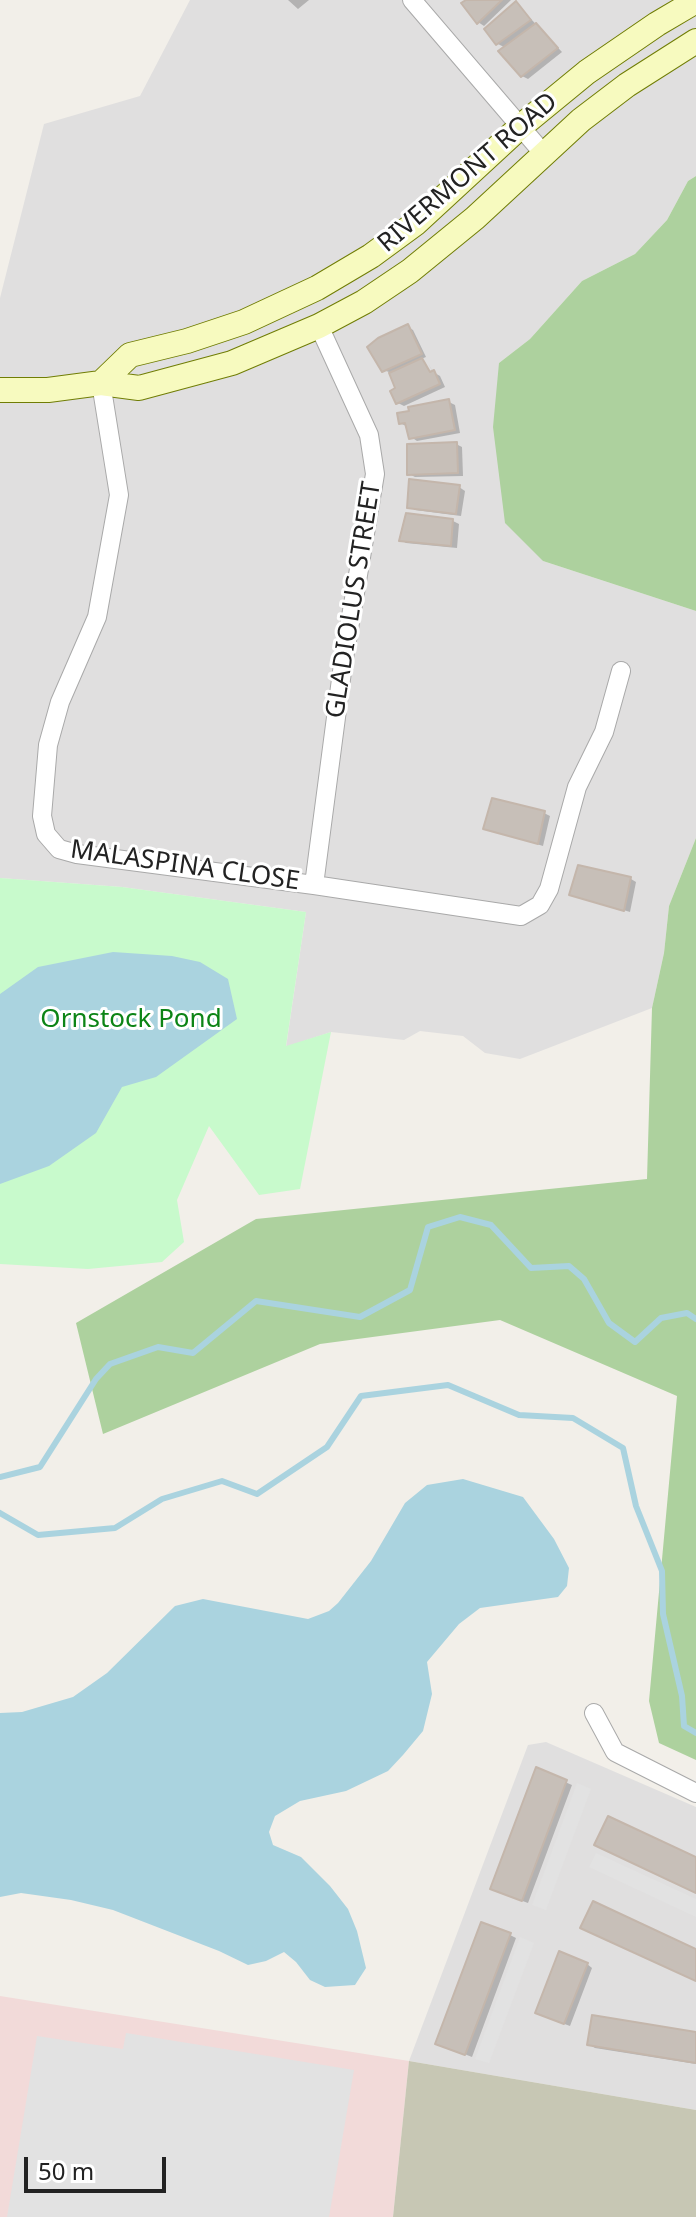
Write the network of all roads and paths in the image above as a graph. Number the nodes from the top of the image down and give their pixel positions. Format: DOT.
graph roads {
  1 [pos="412,0"];
  2 [pos="693,1"];
  3 [pos="696,41"];
  4 [pos="520,127"];
  5 [pos="543,153"];
  6 [pos="319,326"];
  7 [pos="101,383"];
  8 [pos="0,390"];
  9 [pos="621,671"];
  10 [pos="314,885"];
  11 [pos="594,1713"];
  12 [pos="696,1793"];
  1 -- 4 [label="street"];
  2 -- 4 [label="street, RIVERMONT ROAD"];
  3 -- 5 [label="street, RIVERMONT ROAD"];
  4 -- 5 [label="street"];
  4 -- 7 [label="street, RIVERMONT ROAD"];
  5 -- 6 [label="street, RIVERMONT ROAD"];
  6 -- 7 [label="street, RIVERMONT ROAD"];
  6 -- 10 [label="street, GLADIOLUS STREET"];
  7 -- 8 [label="street, RIVERMONT ROAD"];
  7 -- 10 [label="street, MALASPINA CLOSE"];
  9 -- 10 [label="street, MALASPINA CLOSE"];
  11 -- 12 [label="street"];
}
